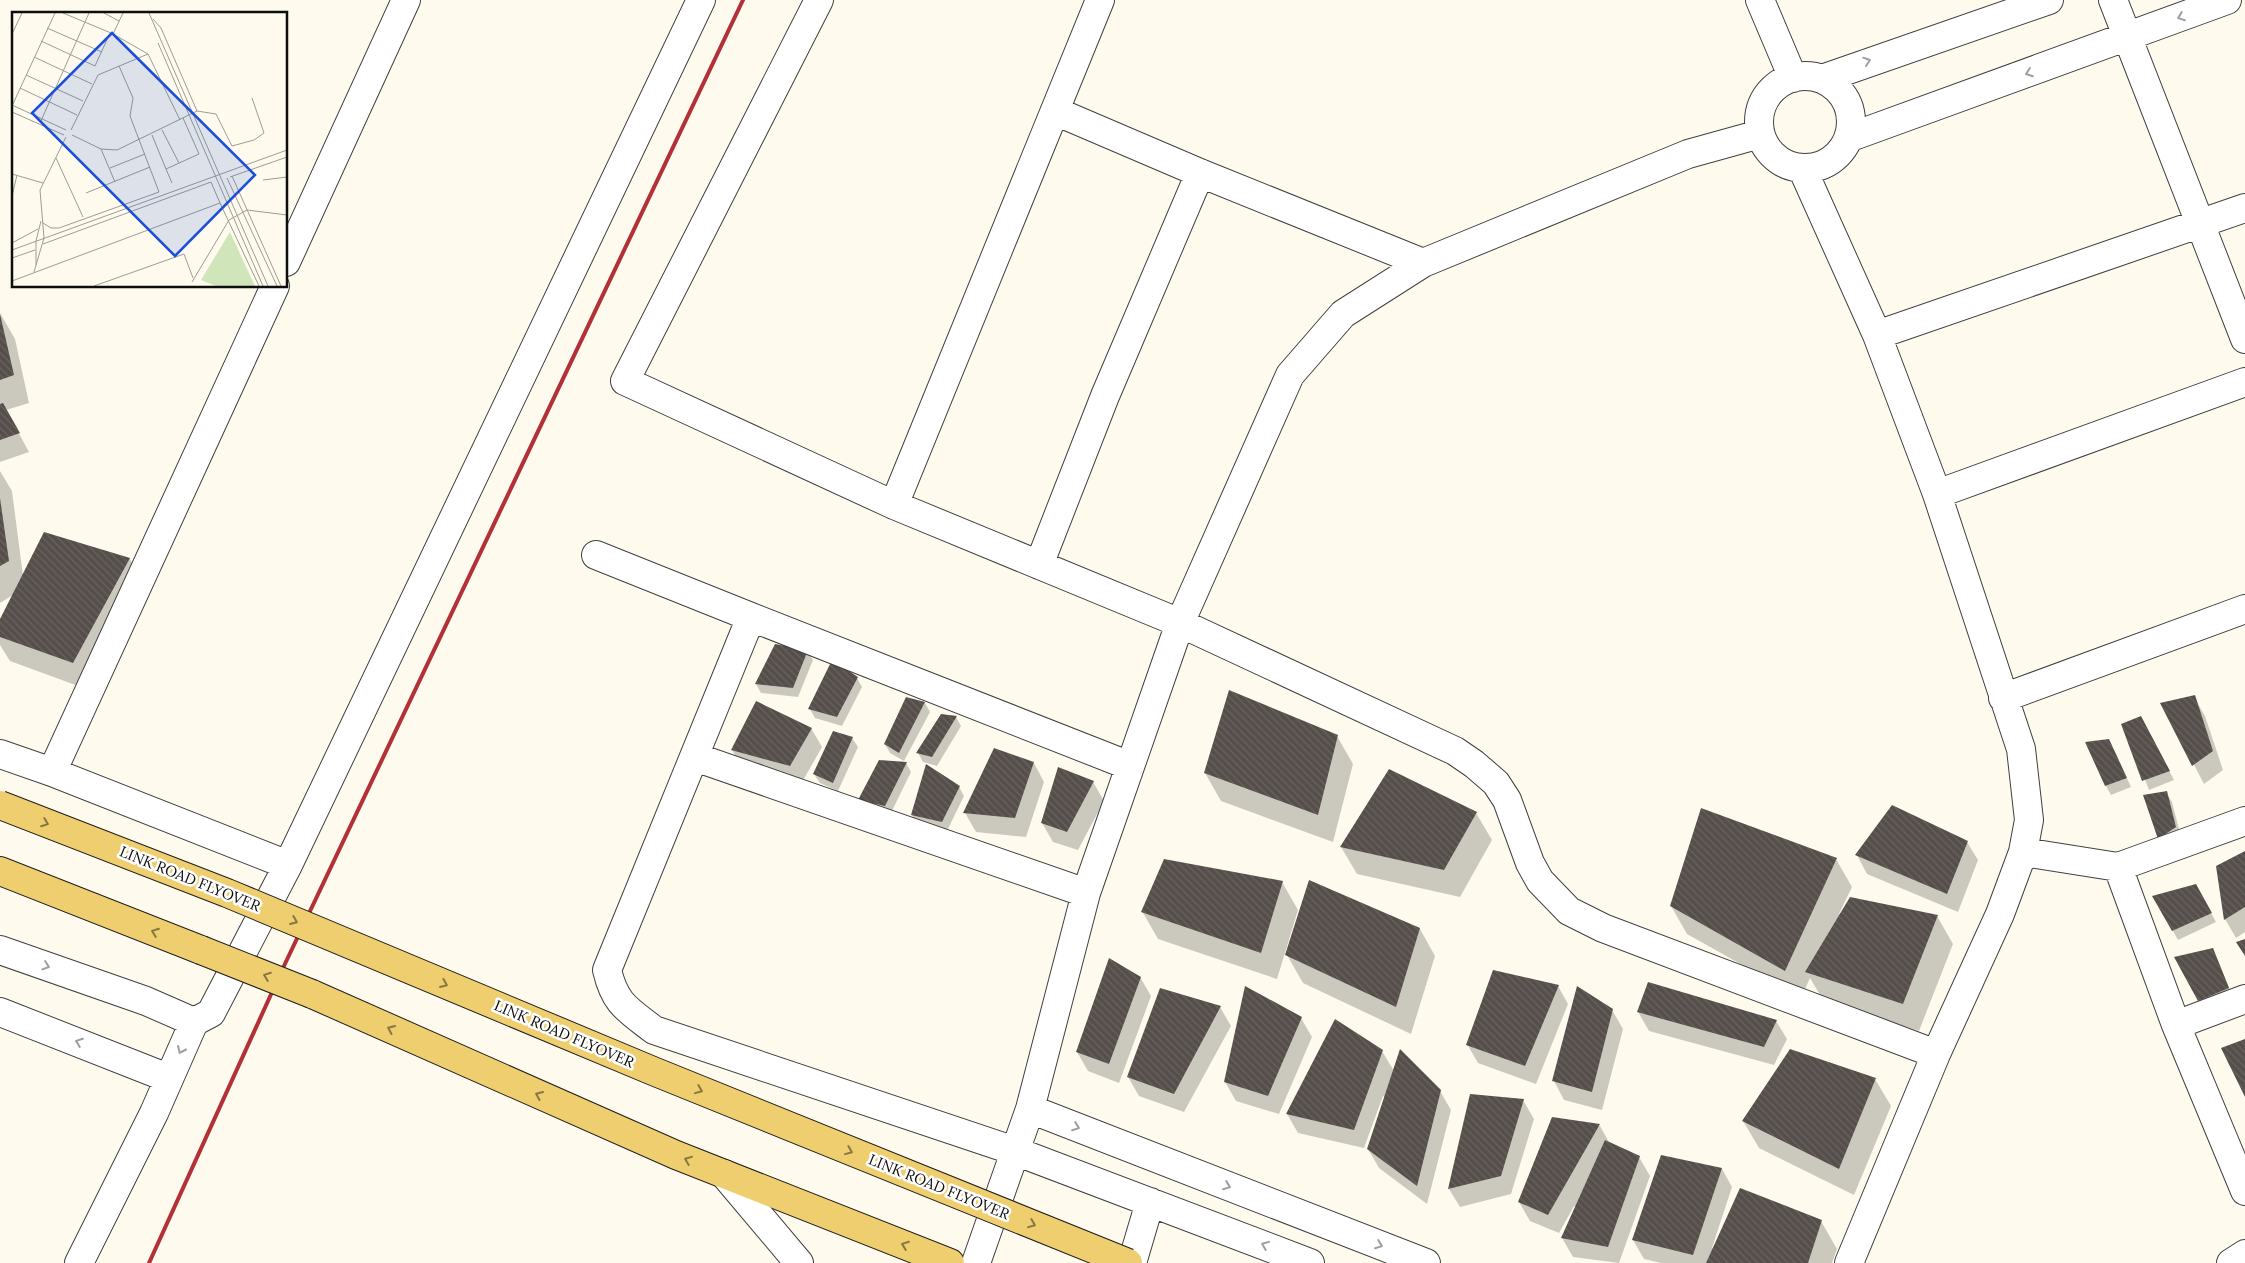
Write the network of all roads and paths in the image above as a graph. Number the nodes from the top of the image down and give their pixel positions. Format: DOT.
graph roads {
  1 [pos="406,0"];
  2 [pos="701,0"];
  3 [pos="819,0"];
  4 [pos="1100,0"];
  5 [pos="1760,0"];
  6 [pos="2050,0"];
  7 [pos="2113,0"];
  8 [pos="2227,0"];
  9 [pos="2128,38"];
  10 [pos="1793,78"];
  11 [pos="1822,79"];
  12 [pos="1055,111"];
  13 [pos="1760,134"];
  14 [pos="1848,138"];
  15 [pos="1802,168"];
  16 [pos="1200,174"];
  17 [pos="2245,208"];
  18 [pos="2200,225"];
  19 [pos="288,258"];
  20 [pos="1423,263"];
  21 [pos="274,288"];
  22 [pos="1877,335"];
  23 [pos="2245,339"];
  24 [pos="2245,382"];
  25 [pos="1937,494"];
  26 [pos="894,505"];
  27 [pos="596,554"];
  28 [pos="1039,565"];
  29 [pos="2245,609"];
  30 [pos="751,617"];
  31 [pos="1180,623"];
  32 [pos="2003,698"];
  33 [pos="0,754"];
  34 [pos="695,757"];
  35 [pos="1130,766"];
  36 [pos="52,772"];
  37 [pos="0,805"];
  38 [pos="2245,821"];
  39 [pos="2023,852"];
  40 [pos="288,865"];
  41 [pos="2118,867"];
  42 [pos="0,871"];
  43 [pos="1086,893"];
  44 [pos="0,950"];
  45 [pos="2245,998"];
  46 [pos="0,1012"];
  47 [pos="194,1022"];
  48 [pos="2176,1026"];
  49 [pos="1936,1054"];
  50 [pos="168,1078"];
  51 [pos="1030,1109"];
  52 [pos="1015,1151"];
  53 [pos="724,1174"];
  54 [pos="2245,1191"];
  55 [pos="1150,1202"];
  56 [pos="2245,1254"];
  57 [pos="79,1263"];
  58 [pos="799,1263"];
  59 [pos="950,1263"];
  60 [pos="976,1263"];
  61 [pos="1128,1263"];
  62 [pos="1132,1263"];
  63 [pos="1310,1263"];
  64 [pos="1426,1263"];
  65 [pos="1850,1263"];
  66 [pos="2231,1263"];
  1 -- 19 [label="street"];
  2 -- 40 [label="street"];
  3 -- 26 [label="street"];
  4 -- 12 [label="street"];
  5 -- 10 [label="street"];
  11 -- 6 [label="street, one-way"];
  7 -- 9 [label="street"];
  8 -- 9 [label="street, one-way"];
  9 -- 14 [label="street, one-way"];
  9 -- 18 [label="street"];
  10 -- 11 [label="street"];
  10 -- 13 [label="street"];
  11 -- 14 [label="street"];
  12 -- 16 [label="street"];
  12 -- 26 [label="street"];
  13 -- 15 [label="street"];
  13 -- 20 [label="street"];
  14 -- 15 [label="street"];
  15 -- 22 [label="street"];
  16 -- 20 [label="street"];
  16 -- 28 [label="street"];
  17 -- 18 [label="street"];
  18 -- 22 [label="street"];
  18 -- 23 [label="street"];
  20 -- 31 [label="street"];
  21 -- 36 [label="street"];
  22 -- 25 [label="street"];
  24 -- 25 [label="street"];
  25 -- 32 [label="street"];
  26 -- 28 [label="street"];
  27 -- 30 [label="street"];
  28 -- 31 [label="street"];
  29 -- 32 [label="street"];
  30 -- 34 [label="street"];
  30 -- 35 [label="street"];
  31 -- 35 [label="street"];
  31 -- 49 [label="street"];
  32 -- 39 [label="street"];
  33 -- 36 [label="street"];
  34 -- 43 [label="street"];
  34 -- 52 [label="street"];
  35 -- 43 [label="street"];
  36 -- 40 [label="street"];
  37 -- 61 [label="main road, LINK ROAD FLYOVER, one-way, bridge"];
  38 -- 41 [label="street"];
  39 -- 41 [label="street"];
  39 -- 49 [label="street"];
  40 -- 47 [label="street"];
  41 -- 48 [label="street"];
  53 -- 42 [label="main road, one-way, bridge"];
  43 -- 51 [label="street"];
  44 -- 47 [label="street, one-way"];
  45 -- 48 [label="street"];
  50 -- 46 [label="street, one-way"];
  47 -- 50 [label="street, one-way"];
  48 -- 54 [label="street"];
  49 -- 65 [label="street"];
  50 -- 57 [label="street"];
  51 -- 52 [label="street"];
  51 -- 64 [label="street, one-way"];
  52 -- 55 [label="street"];
  52 -- 60 [label="street"];
  53 -- 58 [label="street"];
  59 -- 53 [label="main road, one-way"];
  55 -- 62 [label="street"];
  63 -- 55 [label="street, one-way"];
  56 -- 66 [label="street"];
}
